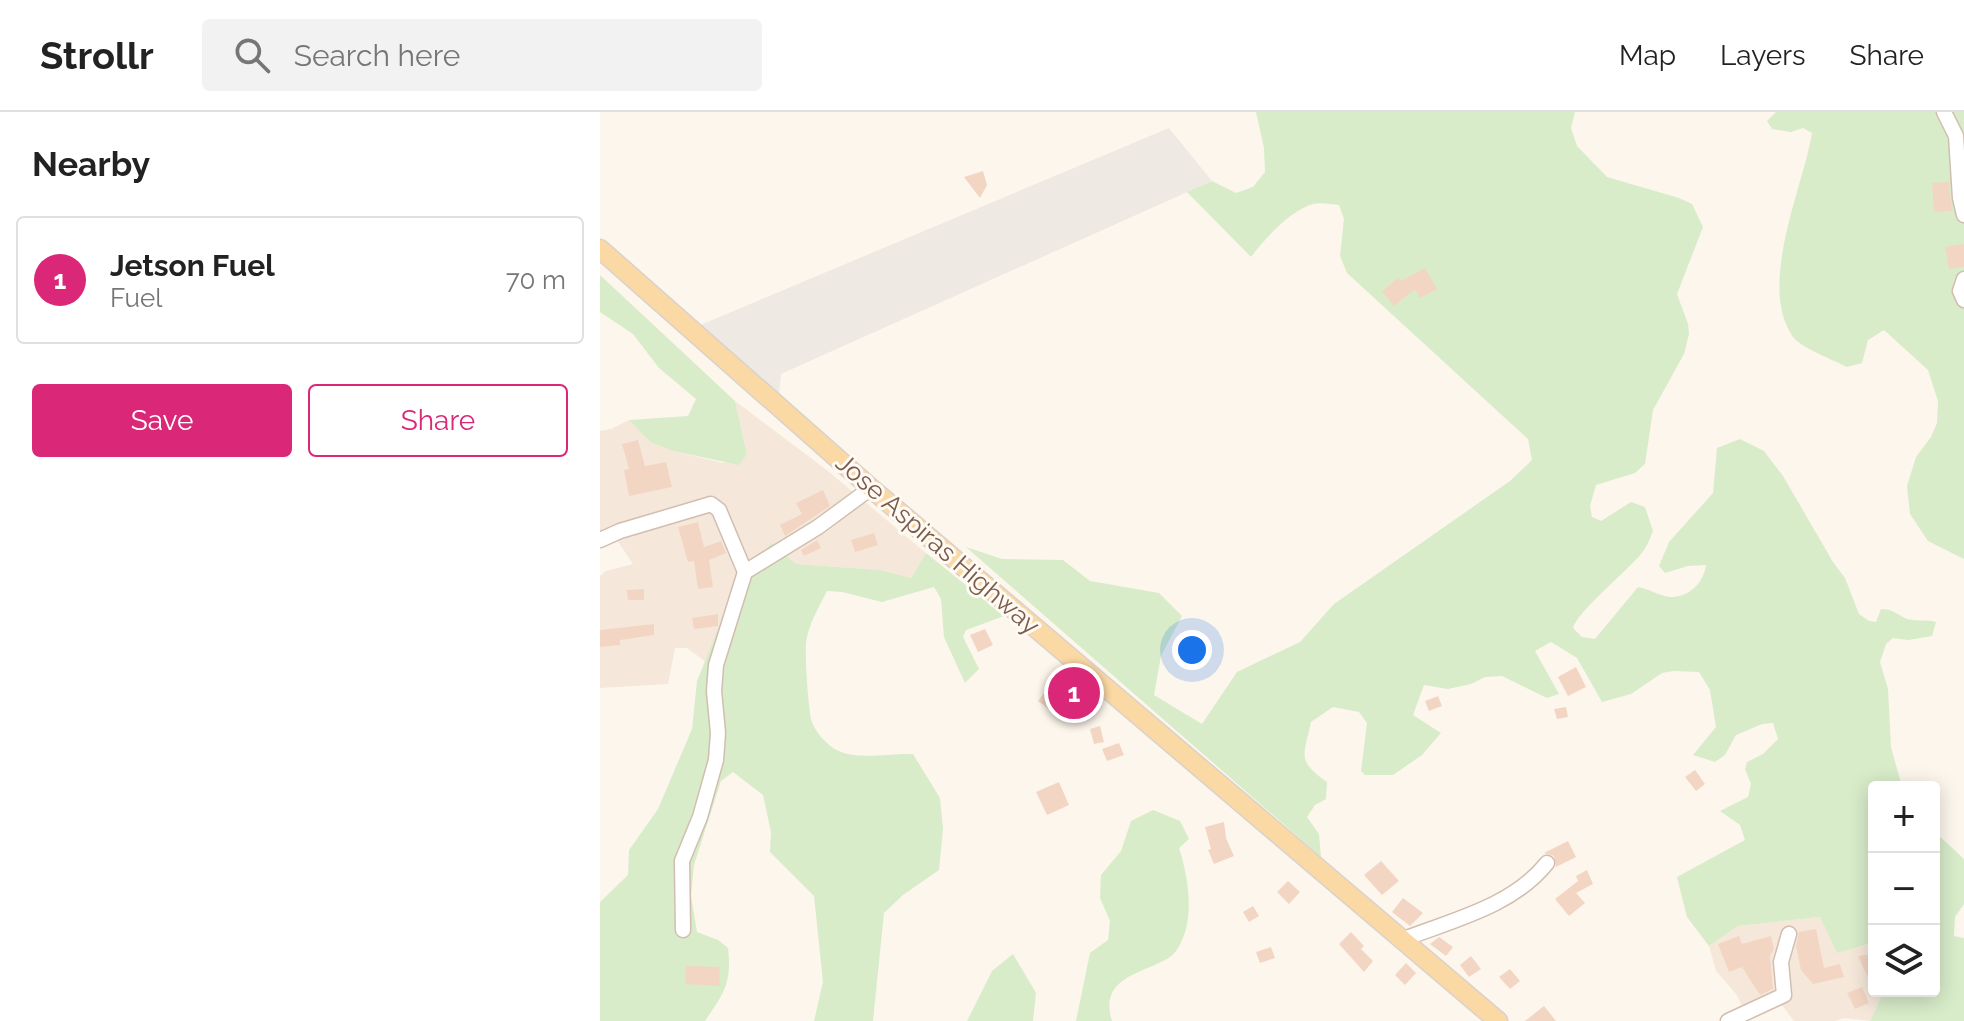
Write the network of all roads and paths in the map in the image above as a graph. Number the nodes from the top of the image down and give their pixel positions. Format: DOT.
graph roads {
  1 [pos="1944,112"];
  2 [pos="1964,215"];
  3 [pos="600,249"];
  4 [pos="1964,279"];
  5 [pos="1964,300"];
  6 [pos="871,488"];
  7 [pos="600,540"];
  8 [pos="745,572"];
  9 [pos="1547,863"];
  10 [pos="683,930"];
  11 [pos="1789,934"];
  12 [pos="1404,939"];
  13 [pos="1498,1021"];
  14 [pos="1728,1021"];
  1 -- 2 [label="street"];
  3 -- 6 [label="main road, Jose Aspiras Highway"];
  4 -- 5 [label="street"];
  6 -- 8 [label="street"];
  6 -- 12 [label="main road, Jose Aspiras Highway"];
  7 -- 8 [label="street"];
  8 -- 10 [label="street"];
  9 -- 12 [label="street"];
  11 -- 14 [label="street"];
  12 -- 13 [label="main road, Jose Aspiras Highway"];
}
